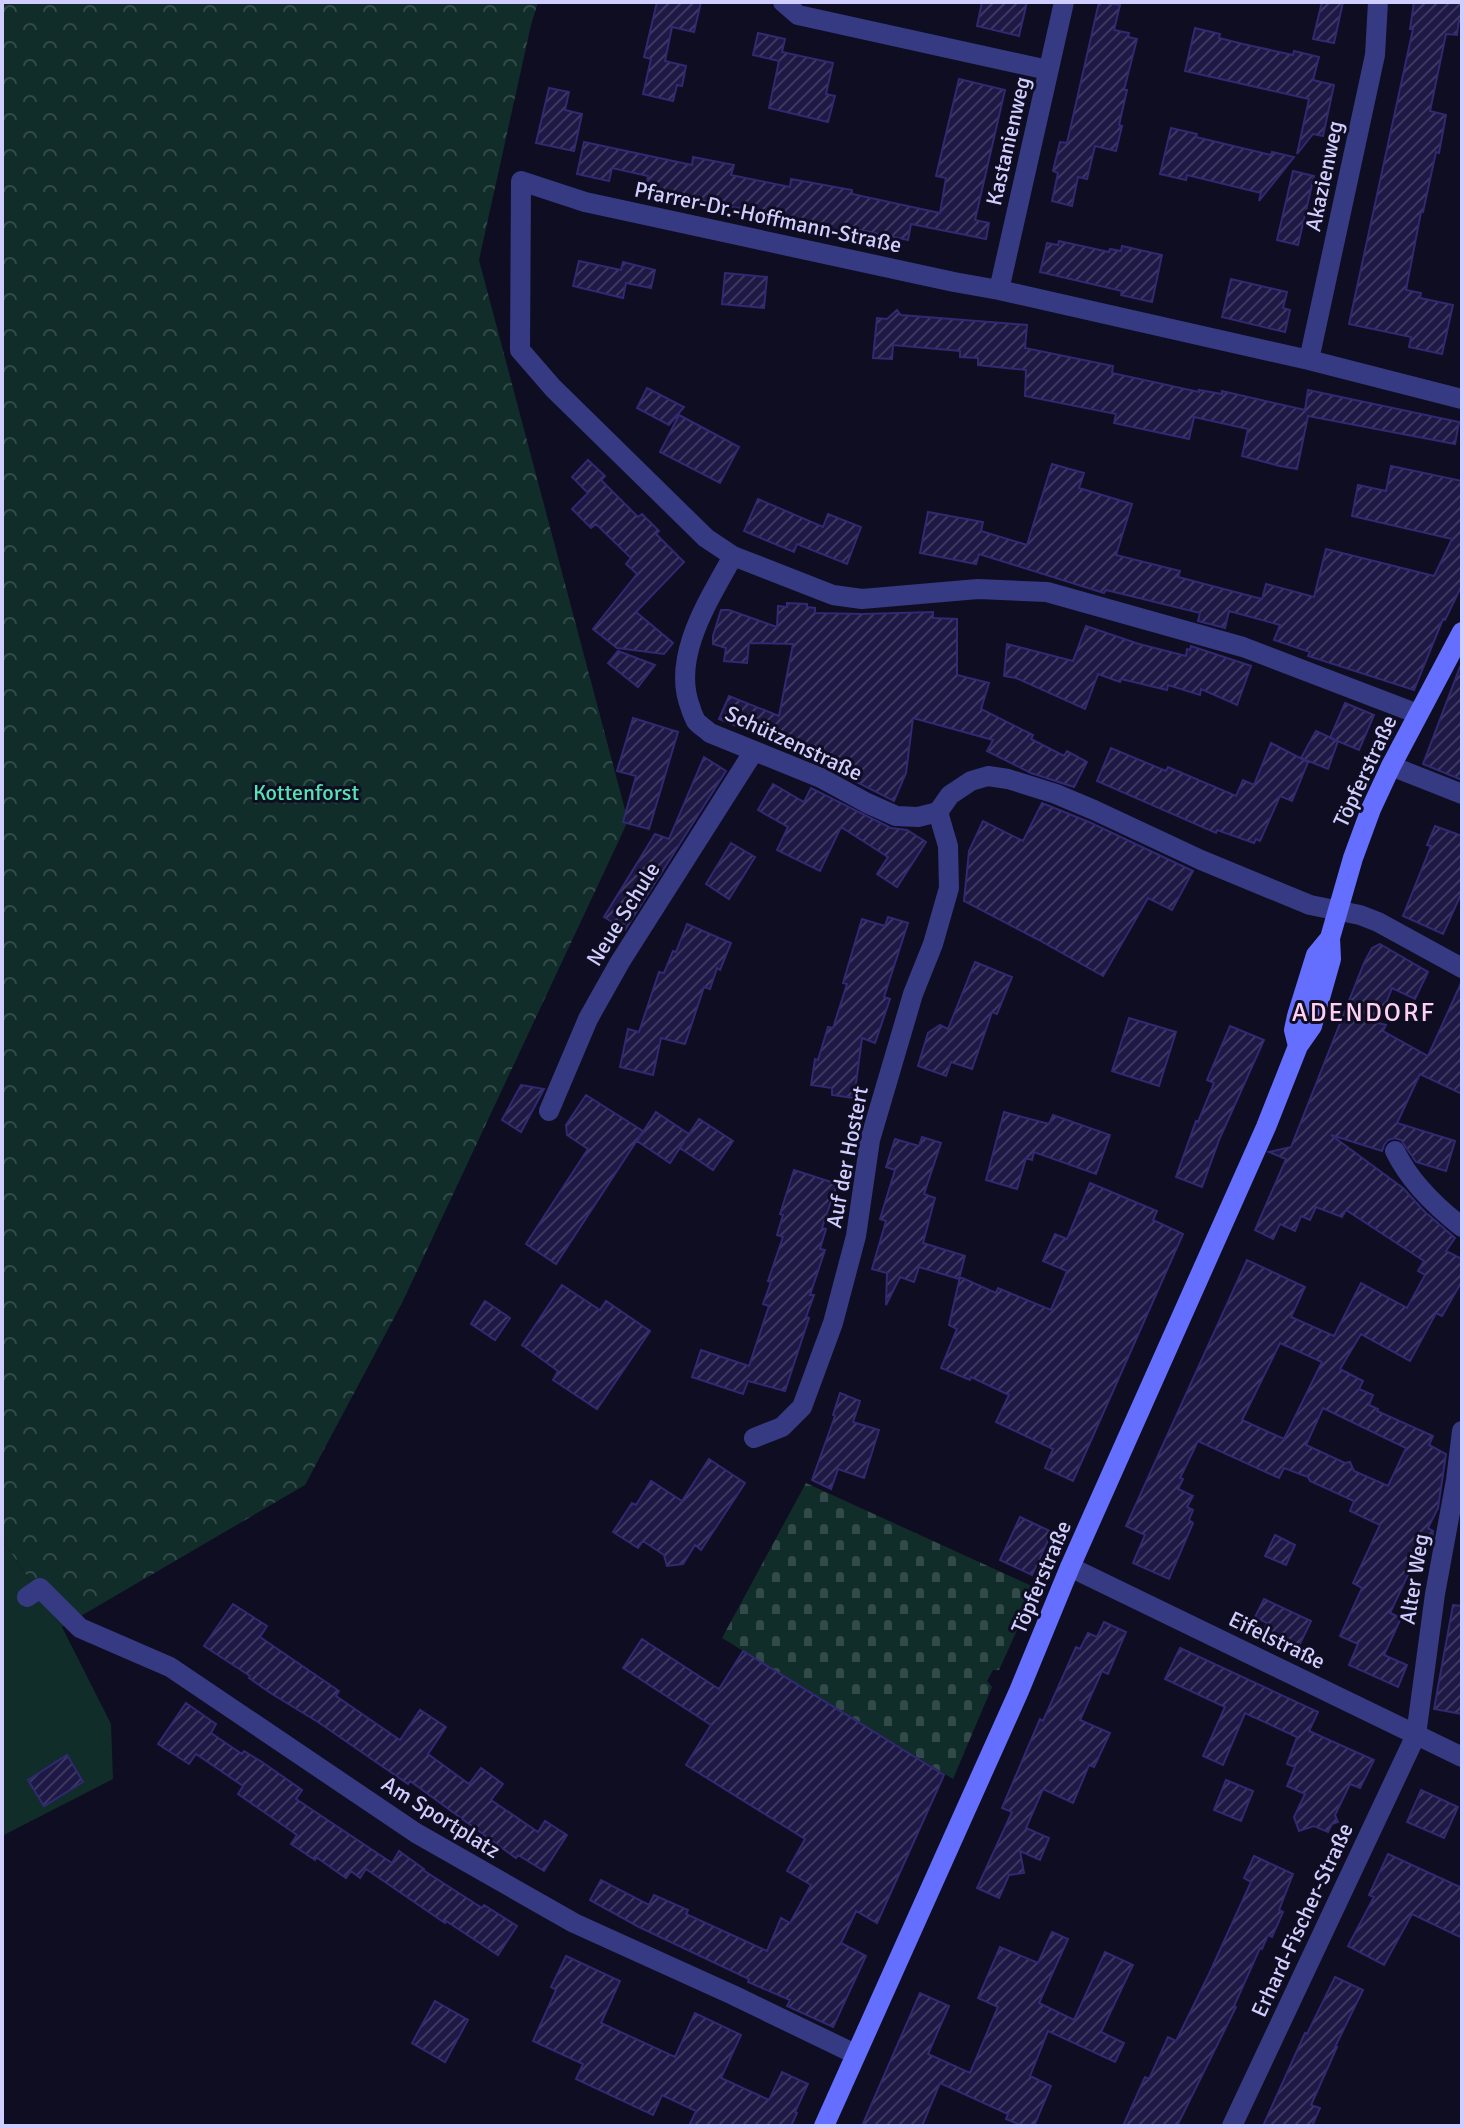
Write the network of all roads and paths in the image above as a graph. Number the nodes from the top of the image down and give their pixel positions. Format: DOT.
graph roads {
  1 [pos="783,2"];
  2 [pos="1064,2"];
  3 [pos="1378,2"];
  4 [pos="1048,70"];
  5 [pos="999,290"];
  6 [pos="1309,360"];
  7 [pos="1462,399"];
  8 [pos="733,556"];
  9 [pos="1462,632"];
  10 [pos="1418,714"];
  11 [pos="754,751"];
  12 [pos="1391,766"];
  13 [pos="1462,794"];
  14 [pos="938,812"];
  15 [pos="1338,912"];
  16 [pos="1462,968"];
  17 [pos="549,1111"];
  18 [pos="1395,1151"];
  19 [pos="1462,1227"];
  20 [pos="1462,1431"];
  21 [pos="754,1438"];
  22 [pos="1070,1567"];
  23 [pos="27,1597"];
  24 [pos="1416,1735"];
  25 [pos="1462,1757"];
  26 [pos="855,2054"];
  27 [pos="824,2126"];
  28 [pos="1232,2126"];
  1 -- 4 [label="street"];
  2 -- 4 [label="street, Kastanienweg"];
  3 -- 6 [label="street, Akazienweg"];
  4 -- 5 [label="street, Kastanienweg"];
  5 -- 6 [label="street, Pfarrer-Dr.-Hoffmann-Straße"];
  5 -- 8 [label="street, Pfarrer-Dr.-Hoffmann-Straße"];
  6 -- 7 [label="street, Pfarrer-Dr.-Hoffmann-Straße"];
  8 -- 10 [label="street"];
  8 -- 11 [label="street, Schützenstraße"];
  9 -- 10 [label="main road, Töpferstraße"];
  10 -- 12 [label="main road, Töpferstraße"];
  11 -- 14 [label="street, Schützenstraße"];
  11 -- 17 [label="street, Neue Schule"];
  12 -- 13 [label="street"];
  12 -- 15 [label="main road, Töpferstraße"];
  14 -- 15 [label="street"];
  14 -- 21 [label="street, Auf der Hostert"];
  15 -- 16 [label="street"];
  15 -- 22 [label="main road, Töpferstraße"];
  18 -- 19 [label="street"];
  20 -- 24 [label="street, Alter Weg"];
  22 -- 24 [label="street, Eifelstraße"];
  22 -- 26 [label="main road, Töpferstraße"];
  23 -- 26 [label="street, Am Sportplatz"];
  24 -- 25 [label="street, Eifelstraße"];
  24 -- 28 [label="street, Erhard-Fischer-Straße"];
  26 -- 27 [label="main road, Töpferstraße"];
}
